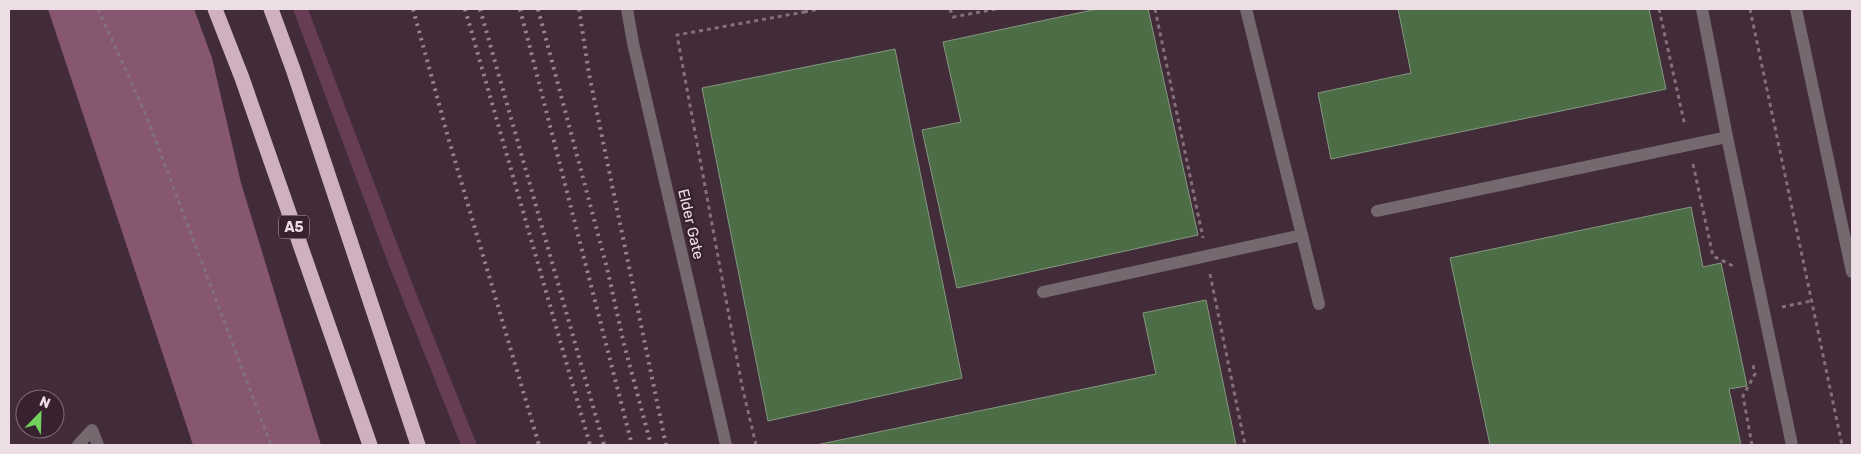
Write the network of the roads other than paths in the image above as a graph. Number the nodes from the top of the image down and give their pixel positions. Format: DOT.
graph roads {
  1 [pos="215,9"];
  2 [pos="271,9"];
  3 [pos="627,9"];
  4 [pos="1246,9"];
  5 [pos="1702,9"];
  6 [pos="1796,9"];
  7 [pos="1727,137"];
  8 [pos="1377,211"];
  9 [pos="1302,235"];
  10 [pos="1852,272"];
  11 [pos="1043,292"];
  12 [pos="1319,304"];
  13 [pos="78,445"];
  14 [pos="98,445"];
  15 [pos="370,445"];
  16 [pos="418,445"];
  17 [pos="726,445"];
  18 [pos="1792,445"];
  1 -- 15 [label="highway, A5"];
  2 -- 16 [label="highway"];
  3 -- 17 [label="street, Elder Gate"];
  4 -- 9 [label="street"];
  5 -- 7 [label="street"];
  6 -- 10 [label="street"];
  7 -- 8 [label="street"];
  7 -- 18 [label="street"];
  9 -- 11 [label="street"];
  9 -- 12 [label="street"];
  13 -- 14 [label="street"];
}
